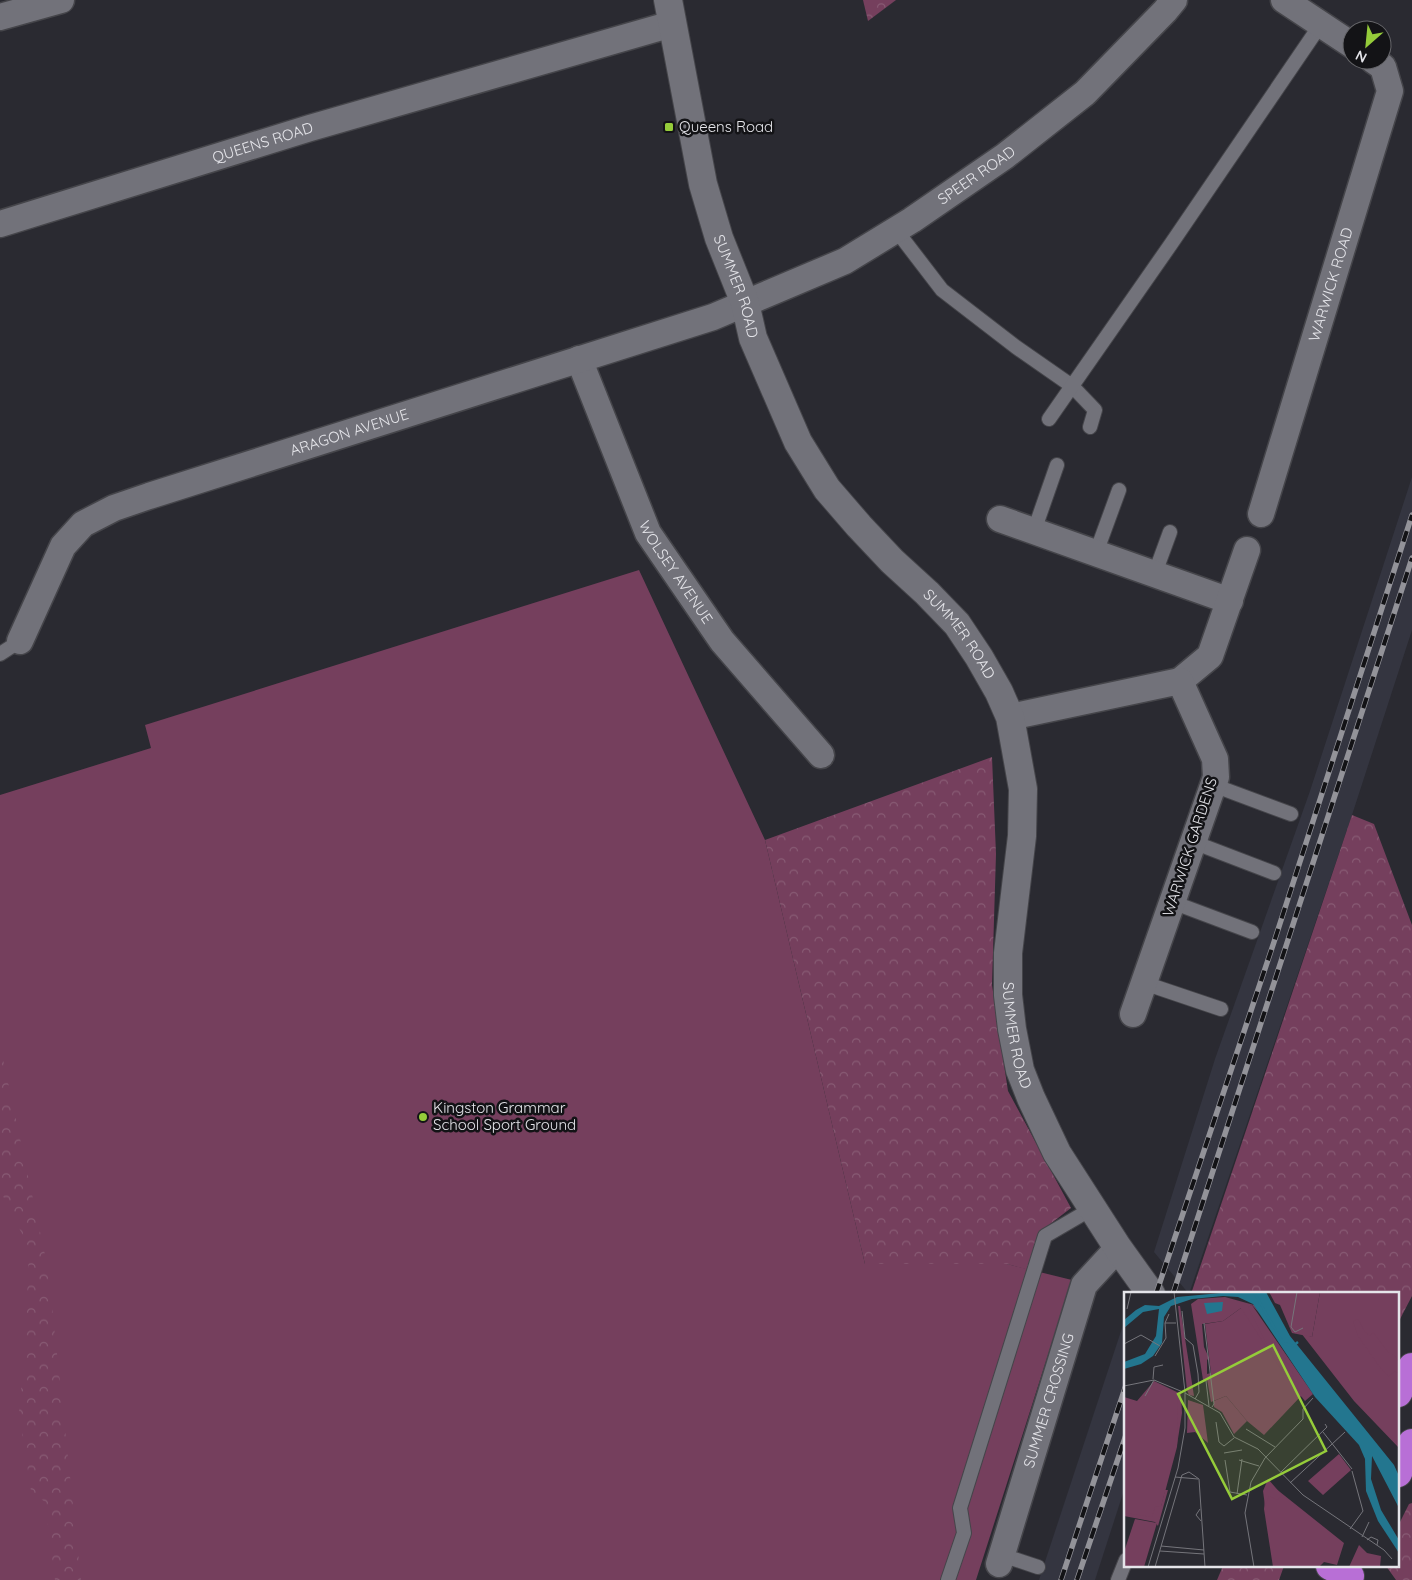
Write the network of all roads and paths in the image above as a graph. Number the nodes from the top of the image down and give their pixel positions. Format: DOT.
graph roads {
  1 [pos="61,0"];
  2 [pos="1174,0"];
  3 [pos="1284,0"];
  4 [pos="670,12"];
  5 [pos="0,17"];
  6 [pos="1320,24"];
  7 [pos="1342,38"];
  8 [pos="1385,70"];
  9 [pos="0,224"];
  10 [pos="896,230"];
  11 [pos="745,303"];
  12 [pos="579,359"];
  13 [pos="1072,386"];
  14 [pos="1048,419"];
  15 [pos="1090,427"];
  16 [pos="1057,465"];
  17 [pos="1119,490"];
  18 [pos="1261,514"];
  19 [pos="1000,519"];
  20 [pos="1034,531"];
  21 [pos="1170,532"];
  22 [pos="1247,550"];
  23 [pos="1096,553"];
  24 [pos="1155,574"];
  25 [pos="1230,601"];
  26 [pos="10,648"];
  27 [pos="1180,681"];
  28 [pos="1010,717"];
  29 [pos="821,755"];
  30 [pos="1213,785"];
  31 [pos="1291,814"];
  32 [pos="1193,842"];
  33 [pos="1274,873"];
  34 [pos="1172,902"];
  35 [pos="1252,932"];
  36 [pos="1144,984"];
  37 [pos="1221,1010"];
  38 [pos="1133,1014"];
  39 [pos="1093,1208"];
  40 [pos="1118,1248"];
  41 [pos="1150,1292"];
  42 [pos="1412,1367"];
  43 [pos="1400,1389"];
  44 [pos="1412,1443"];
  45 [pos="1400,1469"];
  46 [pos="1000,1560"];
  47 [pos="1124,1565"];
  48 [pos="1038,1567"];
  49 [pos="1318,1568"];
  50 [pos="948,1580"];
  51 [pos="1118,1580"];
  52 [pos="1314,1580"];
  1 -- 5 [label="street"];
  2 -- 10 [label="street, SPEER ROAD"];
  3 -- 6 [label="street"];
  4 -- 9 [label="street, QUEENS ROAD"];
  4 -- 11 [label="street, SUMMER ROAD"];
  6 -- 7 [label="street"];
  6 -- 13 [label="lane"];
  8 -- 18 [label="street, WARWICK ROAD"];
  10 -- 11 [label="street, SPEER ROAD"];
  10 -- 13 [label="lane"];
  11 -- 12 [label="street, ARAGON AVENUE"];
  11 -- 28 [label="street, SUMMER ROAD"];
  12 -- 26 [label="street, ARAGON AVENUE"];
  12 -- 29 [label="street, WOLSEY AVENUE"];
  13 -- 14 [label="lane"];
  13 -- 15 [label="lane"];
  16 -- 20 [label="lane"];
  17 -- 23 [label="lane"];
  19 -- 20 [label="street"];
  20 -- 23 [label="street"];
  21 -- 24 [label="lane"];
  22 -- 25 [label="street"];
  23 -- 24 [label="street"];
  24 -- 25 [label="street"];
  25 -- 27 [label="street"];
  27 -- 28 [label="street"];
  27 -- 30 [label="street, WARWICK GARDENS"];
  28 -- 39 [label="street, SUMMER ROAD"];
  30 -- 31 [label="lane"];
  30 -- 32 [label="street, WARWICK GARDENS"];
  32 -- 33 [label="lane"];
  32 -- 34 [label="street, WARWICK GARDENS"];
  34 -- 35 [label="lane"];
  34 -- 36 [label="street, WARWICK GARDENS"];
  36 -- 37 [label="lane"];
  36 -- 38 [label="street, WARWICK GARDENS"];
  39 -- 40 [label="street, SUMMER ROAD"];
  39 -- 50 [label="lane"];
  40 -- 41 [label="street, SUMMER ROAD"];
  40 -- 46 [label="street, SUMMER CROSSING"];
  42 -- 43 [label="highway"];
  44 -- 45 [label="highway"];
  46 -- 48 [label="lane"];
  47 -- 51 [label="lane"];
  49 -- 52 [label="highway"];
}
